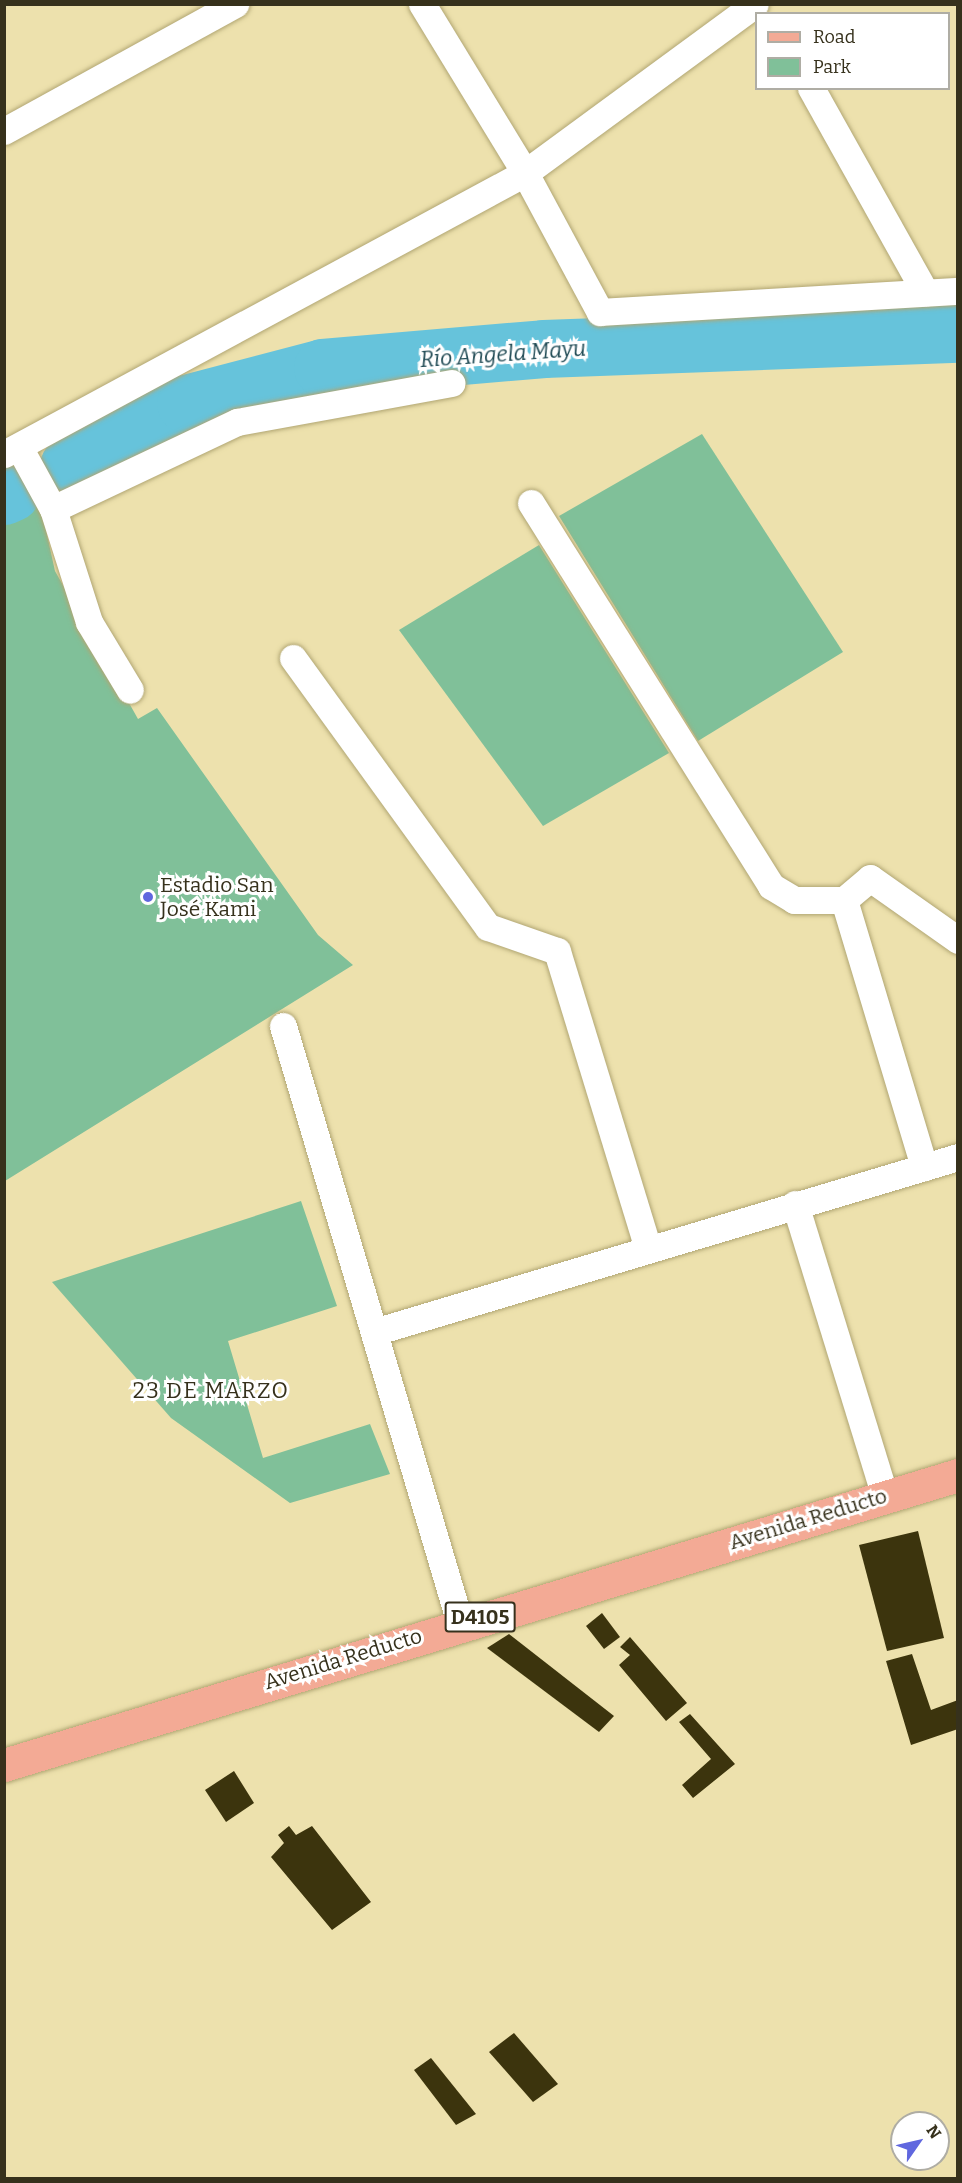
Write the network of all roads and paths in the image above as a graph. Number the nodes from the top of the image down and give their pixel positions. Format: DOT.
graph roads {
  1 [pos="235,4"];
  2 [pos="422,4"];
  3 [pos="755,4"];
  4 [pos="812,90"];
  5 [pos="4,131"];
  6 [pos="525,173"];
  7 [pos="957,291"];
  8 [pos="925,292"];
  9 [pos="451,383"];
  10 [pos="12,450"];
  11 [pos="531,503"];
  12 [pos="53,509"];
  13 [pos="293,658"];
  14 [pos="130,690"];
  15 [pos="844,900"];
  16 [pos="957,940"];
  17 [pos="283,1026"];
  18 [pos="957,1157"];
  19 [pos="924,1167"];
  20 [pos="795,1204"];
  21 [pos="648,1248"];
  22 [pos="374,1332"];
  23 [pos="957,1475"];
  24 [pos="885,1496"];
  25 [pos="460,1623"];
  26 [pos="4,1765"];
  1 -- 5 [label="street"];
  2 -- 6 [label="street"];
  3 -- 6 [label="street"];
  4 -- 8 [label="street"];
  6 -- 8 [label="street"];
  6 -- 10 [label="street"];
  7 -- 8 [label="street"];
  9 -- 12 [label="street"];
  10 -- 12 [label="street"];
  11 -- 15 [label="street"];
  12 -- 14 [label="street"];
  13 -- 21 [label="street"];
  15 -- 16 [label="street"];
  15 -- 19 [label="street"];
  17 -- 22 [label="street"];
  18 -- 19 [label="street"];
  19 -- 20 [label="street"];
  20 -- 21 [label="street"];
  20 -- 24 [label="street"];
  21 -- 22 [label="street"];
  22 -- 25 [label="street"];
  23 -- 24 [label="main road, Avenida Reducto / D4105"];
  24 -- 25 [label="main road, Avenida Reducto / D4105"];
  25 -- 26 [label="main road, Avenida Reducto / D4105"];
}
